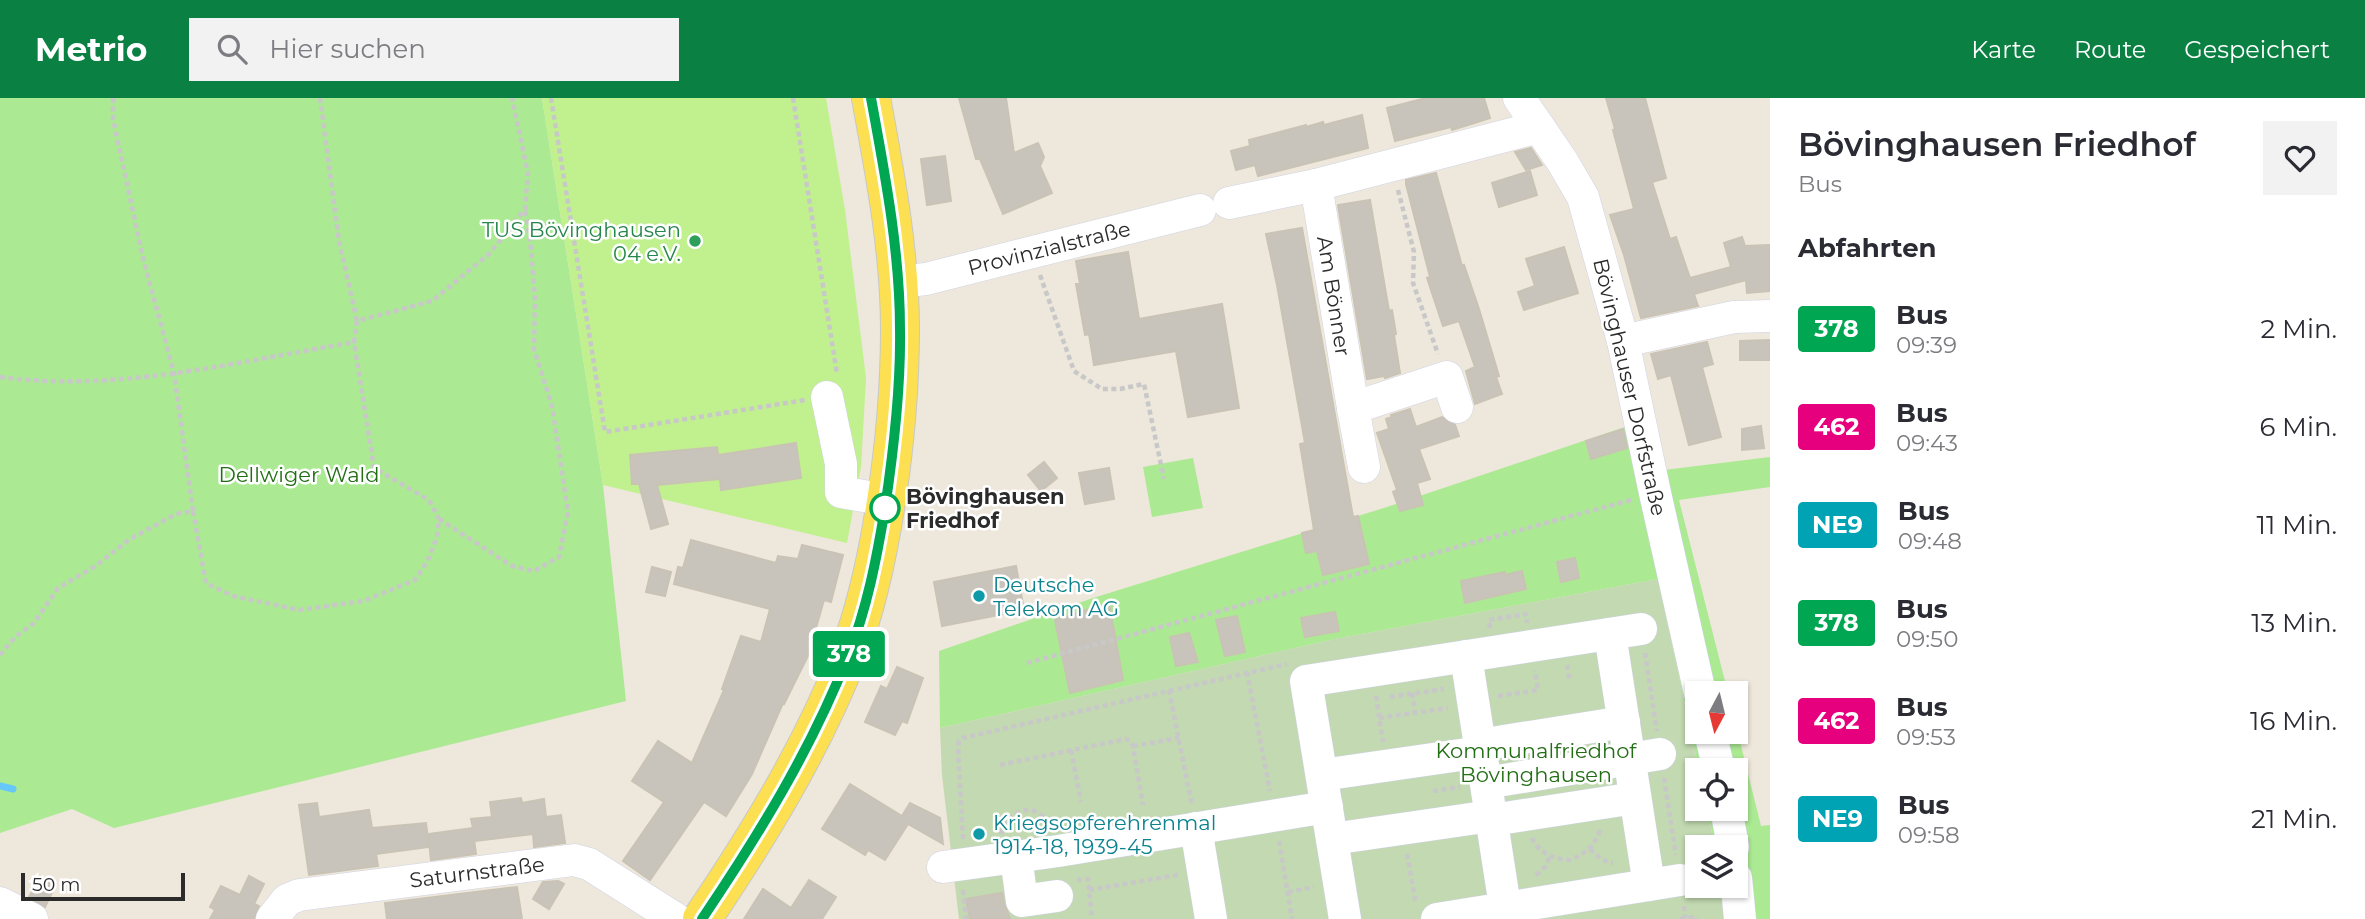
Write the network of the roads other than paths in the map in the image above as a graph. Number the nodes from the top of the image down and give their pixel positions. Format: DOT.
graph roads {
  1 [pos="872,98"];
  2 [pos="1518,98"];
  3 [pos="1539,127"];
  4 [pos="1316,185"];
  5 [pos="898,282"];
  6 [pos="1770,316"];
  7 [pos="1623,341"];
  8 [pos="827,397"];
  9 [pos="1457,407"];
  10 [pos="1353,408"];
  11 [pos="1364,467"];
  12 [pos="886,500"];
  13 [pos="1641,629"];
  14 [pos="1610,634"];
  15 [pos="1466,656"];
  16 [pos="1697,681"];
  17 [pos="1624,722"];
  18 [pos="1480,748"];
  19 [pos="1660,754"];
  20 [pos="1629,759"];
  21 [pos="1322,775"];
  22 [pos="1486,783"];
  23 [pos="1635,798"];
  24 [pos="1327,807"];
  25 [pos="1491,818"];
  26 [pos="1196,828"];
  27 [pos="1332,839"];
  28 [pos="1052,852"];
  29 [pos="1016,857"];
  30 [pos="954,866"];
  31 [pos="1647,872"];
  32 [pos="1680,880"];
  33 [pos="1738,898"];
  34 [pos="1505,903"];
  35 [pos="0,904"];
  36 [pos="1058,907"];
  37 [pos="1427,914"];
  38 [pos="32,919"];
  39 [pos="272,919"];
  40 [pos="676,919"];
  41 [pos="702,919"];
  42 [pos="1211,919"];
  43 [pos="1345,919"];
  44 [pos="1740,919"];
  1 -- 5 [label="main road"];
  2 -- 3 [label="street, Bövinghauser Dorfstraße"];
  3 -- 4 [label="street"];
  3 -- 7 [label="street, Bövinghauser Dorfstraße"];
  4 -- 5 [label="street, Provinzialstraße"];
  4 -- 10 [label="street, Am Bönner"];
  5 -- 12 [label="main road"];
  6 -- 7 [label="street"];
  7 -- 16 [label="street, Bövinghauser Dorfstraße"];
  8 -- 12 [label="street"];
  9 -- 10 [label="street"];
  10 -- 11 [label="street, Am Bönner"];
  12 -- 41 [label="main road"];
  13 -- 14 [label="street"];
  14 -- 15 [label="street"];
  14 -- 17 [label="street"];
  15 -- 18 [label="street"];
  15 -- 21 [label="street"];
  17 -- 18 [label="street"];
  17 -- 20 [label="street"];
  18 -- 21 [label="street"];
  18 -- 22 [label="street"];
  19 -- 20 [label="street"];
  20 -- 22 [label="street"];
  20 -- 23 [label="street"];
  21 -- 24 [label="street"];
  22 -- 25 [label="street"];
  23 -- 25 [label="street"];
  23 -- 31 [label="street"];
  24 -- 26 [label="street"];
  24 -- 27 [label="street"];
  25 -- 27 [label="street"];
  25 -- 34 [label="street"];
  26 -- 28 [label="street"];
  26 -- 42 [label="street"];
  27 -- 43 [label="street"];
  28 -- 29 [label="street"];
  28 -- 36 [label="street"];
  29 -- 30 [label="street"];
  29 -- 36 [label="street"];
  31 -- 32 [label="street"];
  31 -- 34 [label="street"];
  33 -- 44 [label="street"];
  34 -- 37 [label="street"];
  35 -- 38 [label="street"];
  39 -- 40 [label="street, Saturnstraße"];
}
